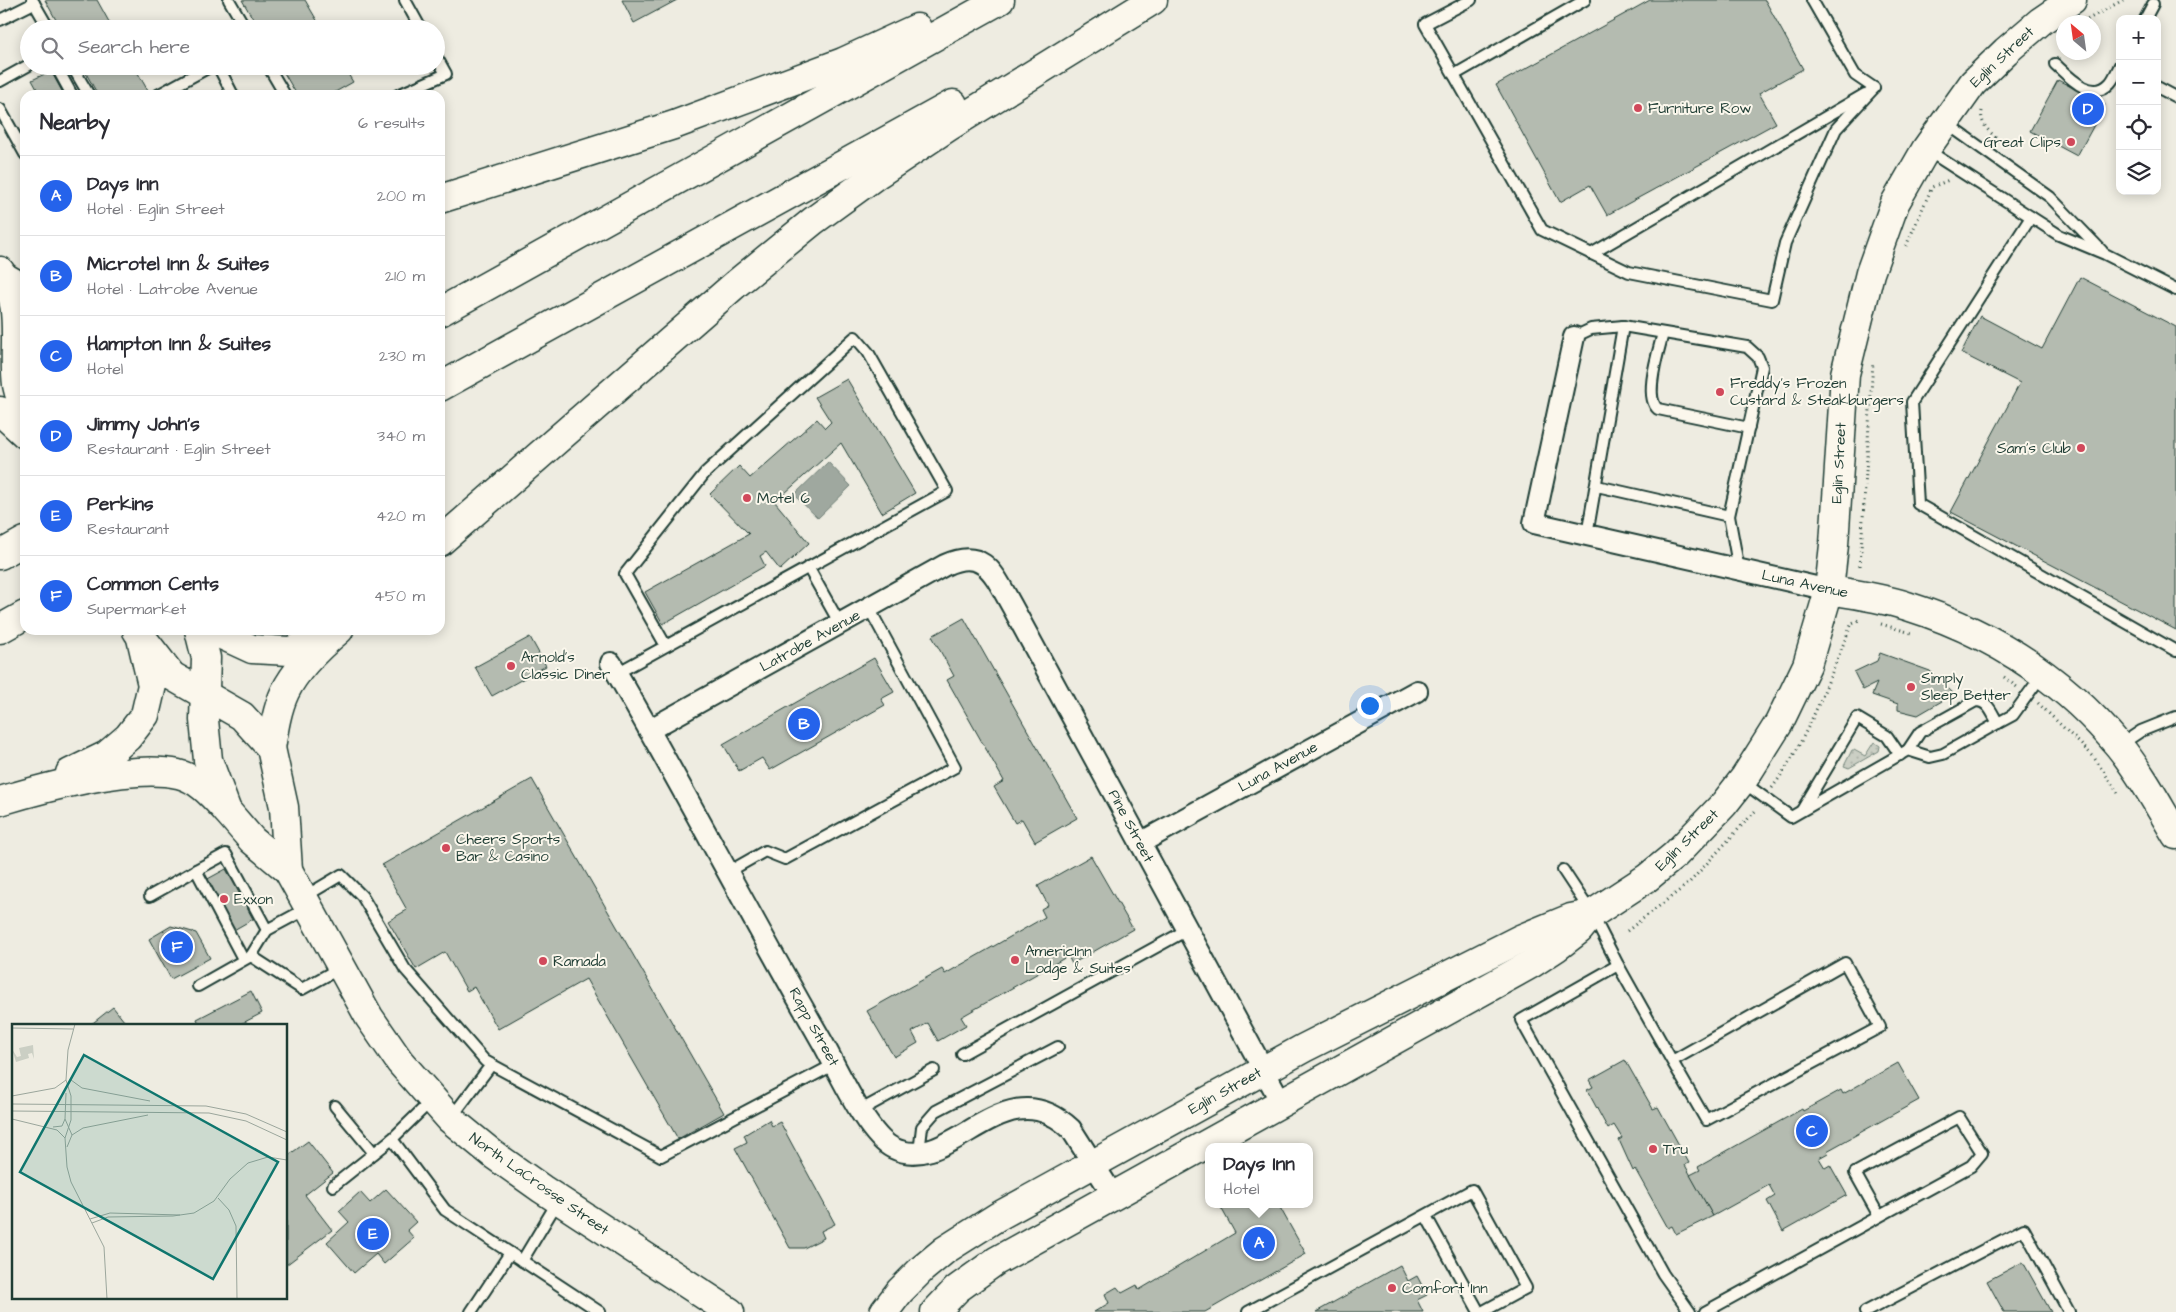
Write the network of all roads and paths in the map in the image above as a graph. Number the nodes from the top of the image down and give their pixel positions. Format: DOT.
graph roads {
  1 [pos="229,0"];
  2 [pos="405,0"];
  3 [pos="980,0"];
  4 [pos="1000,0"];
  5 [pos="1145,0"];
  6 [pos="1153,0"];
  7 [pos="1471,0"];
  8 [pos="1585,0"];
  9 [pos="1812,0"];
  10 [pos="2072,0"];
  11 [pos="2123,0"];
  12 [pos="33,2"];
  13 [pos="2153,4"];
  14 [pos="2096,15"];
  15 [pos="2147,15"];
  16 [pos="0,20"];
  17 [pos="44,20"];
  18 [pos="241,20"];
  19 [pos="416,20"];
  20 [pos="2055,64"];
  21 [pos="20,69"];
  22 [pos="2116,72"];
  23 [pos="61,75"];
  24 [pos="77,75"];
  25 [pos="195,75"];
  26 [pos="223,75"];
  27 [pos="273,75"];
  28 [pos="444,75"];
  29 [pos="1454,75"];
  30 [pos="0,81"];
  31 [pos="1874,88"];
  32 [pos="2161,89"];
  33 [pos="69,90"];
  34 [pos="86,90"];
  35 [pos="167,90"];
  36 [pos="230,90"];
  37 [pos="282,90"];
  38 [pos="409,90"];
  39 [pos="2176,97"];
  40 [pos="1985,106"];
  41 [pos="0,108"];
  42 [pos="1945,122"];
  43 [pos="20,145"];
  44 [pos="1926,149"];
  45 [pos="2003,163"];
  46 [pos="1952,179"];
  47 [pos="445,197"];
  48 [pos="2031,217"];
  49 [pos="1904,251"];
  50 [pos="1591,254"];
  51 [pos="2105,254"];
  52 [pos="10,279"];
  53 [pos="2176,290"];
  54 [pos="445,309"];
  55 [pos="1623,326"];
  56 [pos="1663,333"];
  57 [pos="1574,337"];
  58 [pos="14,350"];
  59 [pos="1873,355"];
  60 [pos="445,384"];
  61 [pos="20,396"];
  62 [pos="0,411"];
  63 [pos="1749,428"];
  64 [pos="20,429"];
  65 [pos="1596,486"];
  66 [pos="1729,516"];
  67 [pos="1587,535"];
  68 [pos="445,538"];
  69 [pos="20,544"];
  70 [pos="0,554"];
  71 [pos="973,558"];
  72 [pos="1860,566"];
  73 [pos="808,567"];
  74 [pos="1740,570"];
  75 [pos="1829,590"];
  76 [pos="869,608"];
  77 [pos="20,619"];
  78 [pos="840,624"];
  79 [pos="0,629"];
  80 [pos="139,635"];
  81 [pos="140,635"];
  82 [pos="200,635"];
  83 [pos="221,635"];
  84 [pos="330,635"];
  85 [pos="334,635"];
  86 [pos="666,646"];
  87 [pos="2176,651"];
  88 [pos="614,668"];
  89 [pos="2043,673"];
  90 [pos="1417,691"];
  91 [pos="205,694"];
  92 [pos="2176,717"];
  93 [pos="1998,723"];
  94 [pos="649,730"];
  95 [pos="2119,746"];
  96 [pos="271,748"];
  97 [pos="1904,753"];
  98 [pos="1742,781"];
  99 [pos="9,798"];
  100 [pos="227,811"];
  101 [pos="1802,811"];
  102 [pos="2176,835"];
  103 [pos="1140,843"];
  104 [pos="196,870"];
  105 [pos="288,870"];
  106 [pos="1563,870"];
  107 [pos="728,872"];
  108 [pos="150,896"];
  109 [pos="307,902"];
  110 [pos="1592,914"];
  111 [pos="267,930"];
  112 [pos="1187,930"];
  113 [pos="247,957"];
  114 [pos="1618,965"];
  115 [pos="341,968"];
  116 [pos="198,986"];
  117 [pos="1058,1047"];
  118 [pos="962,1054"];
  119 [pos="1672,1061"];
  120 [pos="835,1064"];
  121 [pos="491,1065"];
  122 [pos="1263,1069"];
  123 [pos="934,1070"];
  124 [pos="1281,1102"];
  125 [pos="335,1106"];
  126 [pos="441,1110"];
  127 [pos="861,1110"];
  128 [pos="392,1139"];
  129 [pos="1207,1143"];
  130 [pos="1205,1144"];
  131 [pos="918,1153"];
  132 [pos="374,1154"];
  133 [pos="1095,1164"];
  134 [pos="333,1186"];
  135 [pos="1113,1195"];
  136 [pos="559,1200"];
  137 [pos="1426,1216"];
  138 [pos="1879,1216"];
  139 [pos="510,1254"];
  140 [pos="522,1261"];
  141 [pos="714,1305"];
  142 [pos="471,1312"];
  143 [pos="600,1312"];
  144 [pos="884,1312"];
  145 [pos="935,1312"];
  146 [pos="1248,1312"];
  147 [pos="1480,1312"];
  148 [pos="1690,1312"];
  149 [pos="1705,1312"];
  150 [pos="1865,1312"];
  151 [pos="2069,1312"];
  1 -- 18 [label="lane"];
  2 -- 19 [label="lane"];
  3 -- 47 [label="main road"];
  4 -- 54 [label="main road"];
  5 -- 60 [label="main road"];
  6 -- 68 [label="main road"];
  7 -- 29 [label="lane"];
  8 -- 29 [label="lane"];
  9 -- 31 [label="lane"];
  10 -- 42 [label="main road, Eglin Street"];
  11 -- 14 [label="path"];
  12 -- 16 [label="lane"];
  12 -- 17 [label="lane"];
  13 -- 15 [label="lane"];
  20 -- 22 [label="lane"];
  21 -- 30 [label="lane"];
  23 -- 33 [label="lane"];
  24 -- 34 [label="lane"];
  25 -- 35 [label="lane"];
  26 -- 36 [label="lane"];
  27 -- 37 [label="lane"];
  28 -- 38 [label="lane"];
  29 -- 50 [label="lane"];
  31 -- 50 [label="lane"];
  31 -- 50 [label="lane"];
  32 -- 39 [label="lane"];
  40 -- 45 [label="path"];
  41 -- 43 [label="lane"];
  42 -- 44 [label="main road, Eglin Street"];
  42 -- 45 [label="lane"];
  44 -- 48 [label="lane"];
  44 -- 75 [label="main road, Eglin Street"];
  45 -- 51 [label="lane"];
  46 -- 49 [label="path"];
  48 -- 51 [label="lane"];
  48 -- 87 [label="lane"];
  51 -- 53 [label="lane"];
  52 -- 58 [label="main road"];
  55 -- 56 [label="lane"];
  55 -- 57 [label="lane"];
  55 -- 65 [label="lane"];
  56 -- 63 [label="lane"];
  56 -- 63 [label="lane"];
  57 -- 67 [label="street, Luna Avenue"];
  58 -- 61 [label="main road"];
  59 -- 72 [label="path"];
  62 -- 64 [label="main road"];
  63 -- 66 [label="lane"];
  65 -- 66 [label="lane"];
  65 -- 67 [label="lane"];
  66 -- 74 [label="lane"];
  67 -- 74 [label="street, Luna Avenue"];
  69 -- 70 [label="main road"];
  71 -- 76 [label="street, Latrobe Avenue"];
  71 -- 103 [label="street, Pine Street"];
  73 -- 78 [label="lane"];
  73 -- 86 [label="lane"];
  73 -- 86 [label="lane"];
  74 -- 75 [label="street, Luna Avenue"];
  75 -- 89 [label="main road, Luna Avenue"];
  75 -- 98 [label="main road, Eglin Street"];
  76 -- 78 [label="street, Latrobe Avenue"];
  76 -- 107 [label="lane"];
  77 -- 79 [label="main road"];
  78 -- 94 [label="street, Latrobe Avenue"];
  80 -- 99 [label="main road"];
  81 -- 91 [label="main road, North LaCrosse Street"];
  82 -- 91 [label="main road, North LaCrosse Street"];
  83 -- 84 [label="main road"];
  85 -- 96 [label="main road"];
  86 -- 88 [label="lane"];
  88 -- 94 [label="street, Rapp Street"];
  89 -- 93 [label="lane"];
  89 -- 95 [label="main road, Luna Avenue"];
  90 -- 103 [label="street, Luna Avenue"];
  91 -- 96 [label="main road, North LaCrosse Street"];
  91 -- 100 [label="main road, North LaCrosse Street"];
  92 -- 95 [label="lane"];
  93 -- 97 [label="lane"];
  93 -- 97 [label="lane"];
  94 -- 107 [label="street, Rapp Street"];
  95 -- 102 [label="main road, Luna Avenue"];
  96 -- 105 [label="main road, North LaCrosse Street"];
  97 -- 101 [label="lane"];
  97 -- 101 [label="lane"];
  98 -- 101 [label="lane"];
  98 -- 110 [label="main road, Eglin Street"];
  99 -- 100 [label="main road"];
  100 -- 105 [label="main road, North LaCrosse Street"];
  103 -- 112 [label="street, Pine Street"];
  104 -- 108 [label="lane"];
  104 -- 111 [label="lane"];
  104 -- 113 [label="lane"];
  105 -- 109 [label="main road, North LaCrosse Street"];
  106 -- 110 [label="lane"];
  107 -- 120 [label="street, Rapp Street"];
  109 -- 111 [label="lane"];
  109 -- 115 [label="main road, North LaCrosse Street"];
  109 -- 121 [label="lane"];
  110 -- 114 [label="lane"];
  110 -- 122 [label="main road, Eglin Street"];
  110 -- 124 [label="main road, Eglin Street"];
  111 -- 113 [label="lane"];
  112 -- 118 [label="lane"];
  112 -- 122 [label="street, Pine Street"];
  113 -- 115 [label="lane"];
  113 -- 116 [label="lane"];
  114 -- 119 [label="lane"];
  114 -- 148 [label="lane"];
  115 -- 126 [label="main road, North LaCrosse Street"];
  117 -- 131 [label="lane"];
  119 -- 119 [label="lane"];
  120 -- 121 [label="lane"];
  120 -- 127 [label="street, Rapp Street"];
  121 -- 126 [label="lane"];
  122 -- 124 [label="street, Pine Street"];
  122 -- 133 [label="main road, Eglin Street"];
  123 -- 127 [label="lane"];
  124 -- 129 [label="main road, Eglin Street"];
  125 -- 132 [label="lane"];
  126 -- 128 [label="lane"];
  126 -- 136 [label="main road, North LaCrosse Street"];
  127 -- 131 [label="street, Rapp Street"];
  128 -- 132 [label="lane"];
  128 -- 139 [label="lane"];
  130 -- 135 [label="main road, Eglin Street"];
  131 -- 133 [label="street, Rapp Street"];
  132 -- 134 [label="lane"];
  133 -- 135 [label="street, Rapp Street"];
  133 -- 144 [label="main road, Eglin Street"];
  135 -- 145 [label="main road, Eglin Street"];
  136 -- 140 [label="lane"];
  136 -- 141 [label="main road, North LaCrosse Street"];
  137 -- 146 [label="lane"];
  137 -- 147 [label="lane"];
  137 -- 147 [label="lane"];
  138 -- 138 [label="lane"];
  138 -- 149 [label="lane"];
  139 -- 140 [label="lane"];
  139 -- 142 [label="lane"];
  140 -- 143 [label="lane"];
  150 -- 151 [label="lane"];
}
